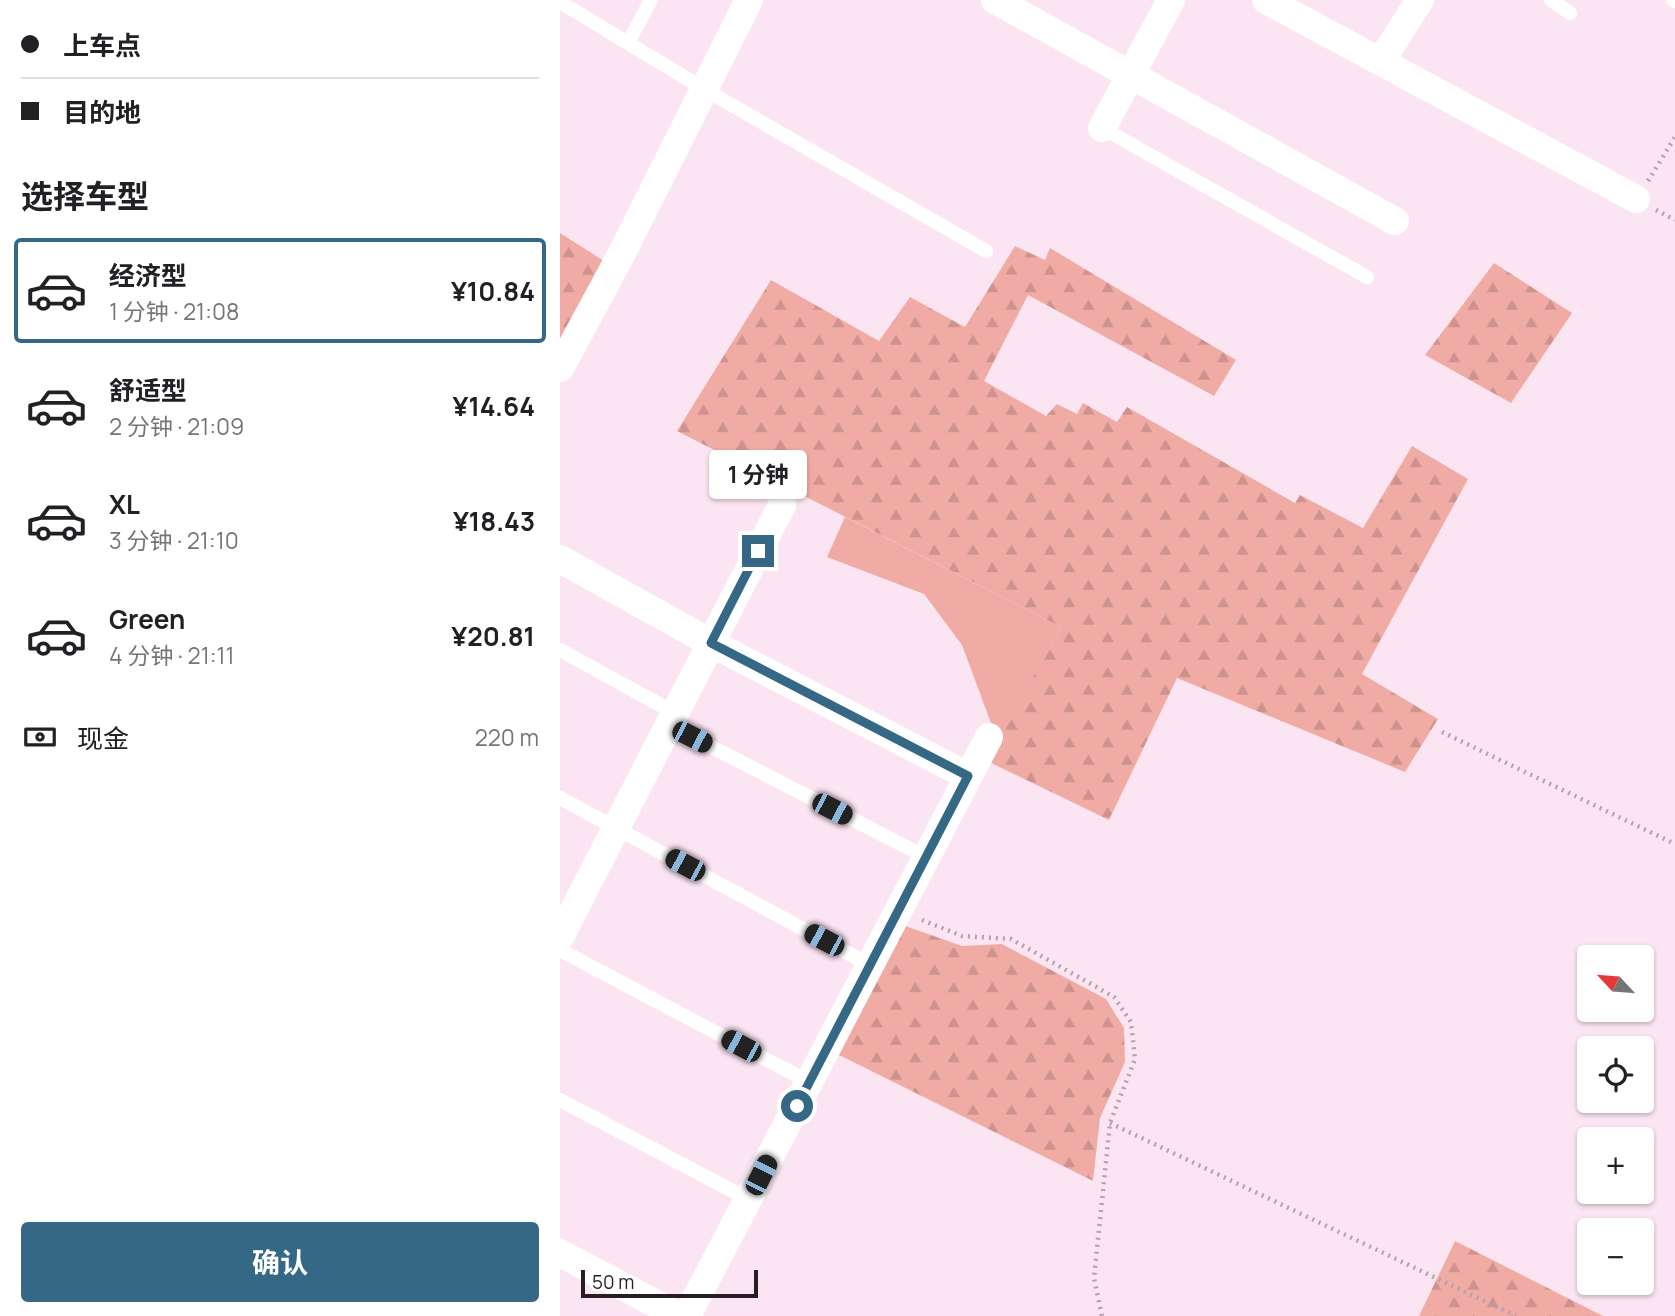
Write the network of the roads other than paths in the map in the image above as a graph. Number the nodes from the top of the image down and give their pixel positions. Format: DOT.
graph roads {
  1 [pos="651,0"];
  2 [pos="749,0"];
  3 [pos="995,0"];
  4 [pos="1171,0"];
  5 [pos="1266,0"];
  6 [pos="1420,0"];
  7 [pos="1551,0"];
  8 [pos="560,2"];
  9 [pos="1570,13"];
  10 [pos="628,44"];
  11 [pos="1381,61"];
  12 [pos="1130,75"];
  13 [pos="704,89"];
  14 [pos="1102,128"];
  15 [pos="1636,199"];
  16 [pos="1395,221"];
  17 [pos="986,251"];
  18 [pos="1367,277"];
  19 [pos="560,368"];
  20 [pos="782,505"];
  21 [pos="560,559"];
  22 [pos="711,643"];
  23 [pos="560,650"];
  24 [pos="672,719"];
  25 [pos="989,737"];
  26 [pos="968,776"];
  27 [pos="560,798"];
  28 [pos="616,828"];
  29 [pos="926,857"];
  30 [pos="560,937"];
  31 [pos="560,950"];
  32 [pos="870,965"];
  33 [pos="809,1082"];
  34 [pos="560,1100"];
  35 [pos="748,1199"];
  36 [pos="560,1253"];
  37 [pos="679,1316"];
  38 [pos="687,1316"];
  1 -- 10 [label="lane"];
  2 -- 13 [label="street"];
  3 -- 12 [label="street"];
  4 -- 12 [label="street"];
  5 -- 11 [label="street"];
  6 -- 11 [label="street"];
  7 -- 9 [label="lane"];
  8 -- 10 [label="lane"];
  10 -- 13 [label="lane"];
  11 -- 15 [label="street"];
  12 -- 14 [label="street"];
  12 -- 16 [label="street"];
  13 -- 17 [label="lane"];
  13 -- 19 [label="street"];
  14 -- 18 [label="lane"];
  20 -- 22 [label="street"];
  21 -- 22 [label="street"];
  22 -- 24 [label="street"];
  22 -- 26 [label="street"];
  23 -- 24 [label="lane"];
  24 -- 28 [label="street"];
  24 -- 29 [label="lane"];
  25 -- 26 [label="street"];
  26 -- 29 [label="street"];
  27 -- 28 [label="lane"];
  28 -- 30 [label="street"];
  28 -- 32 [label="lane"];
  29 -- 32 [label="street"];
  31 -- 33 [label="lane"];
  32 -- 33 [label="street"];
  33 -- 35 [label="street"];
  34 -- 35 [label="lane"];
  35 -- 38 [label="street"];
  36 -- 37 [label="street"];
}
